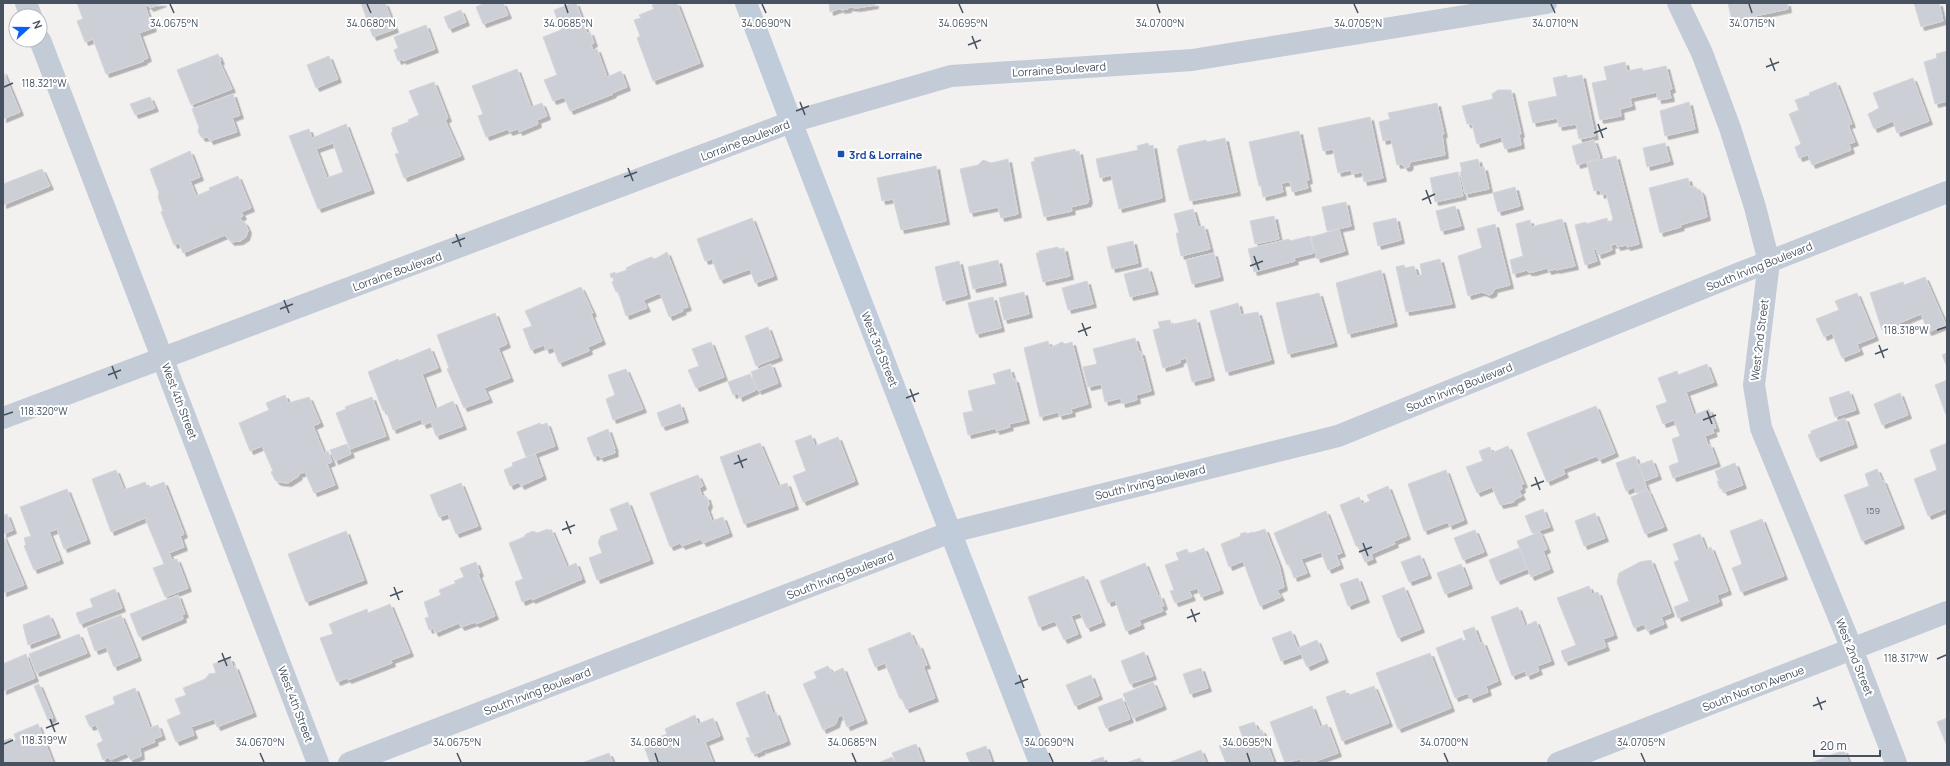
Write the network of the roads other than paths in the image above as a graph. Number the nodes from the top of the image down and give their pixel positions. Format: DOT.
graph roads {
  1 [pos="746,3"];
  2 [pos="1546,3"];
  3 [pos="1678,3"];
  4 [pos="43,48"];
  5 [pos="791,122"];
  6 [pos="1947,192"];
  7 [pos="1769,262"];
  8 [pos="163,357"];
  9 [pos="3,418"];
  10 [pos="951,532"];
  11 [pos="1947,612"];
  12 [pos="1852,649"];
  13 [pos="318,763"];
  14 [pos="349,763"];
  15 [pos="1040,763"];
  16 [pos="1558,763"];
  17 [pos="1896,763"];
  1 -- 5 [label="main road, West 3rd Street"];
  2 -- 5 [label="street, Lorraine Boulevard"];
  3 -- 7 [label="street, West 2nd Street"];
  4 -- 8 [label="street, West 4th Street"];
  5 -- 8 [label="street, Lorraine Boulevard"];
  5 -- 10 [label="main road, West 3rd Street"];
  6 -- 7 [label="street, South Irving Boulevard"];
  7 -- 10 [label="street, South Irving Boulevard"];
  7 -- 12 [label="street, West 2nd Street"];
  8 -- 9 [label="street, Lorraine Boulevard"];
  8 -- 13 [label="street, West 4th Street"];
  10 -- 14 [label="street, South Irving Boulevard"];
  10 -- 15 [label="main road, West 3rd Street"];
  11 -- 12 [label="street, South Norton Avenue"];
  12 -- 16 [label="street, South Norton Avenue"];
  12 -- 17 [label="street, West 2nd Street"];
}
